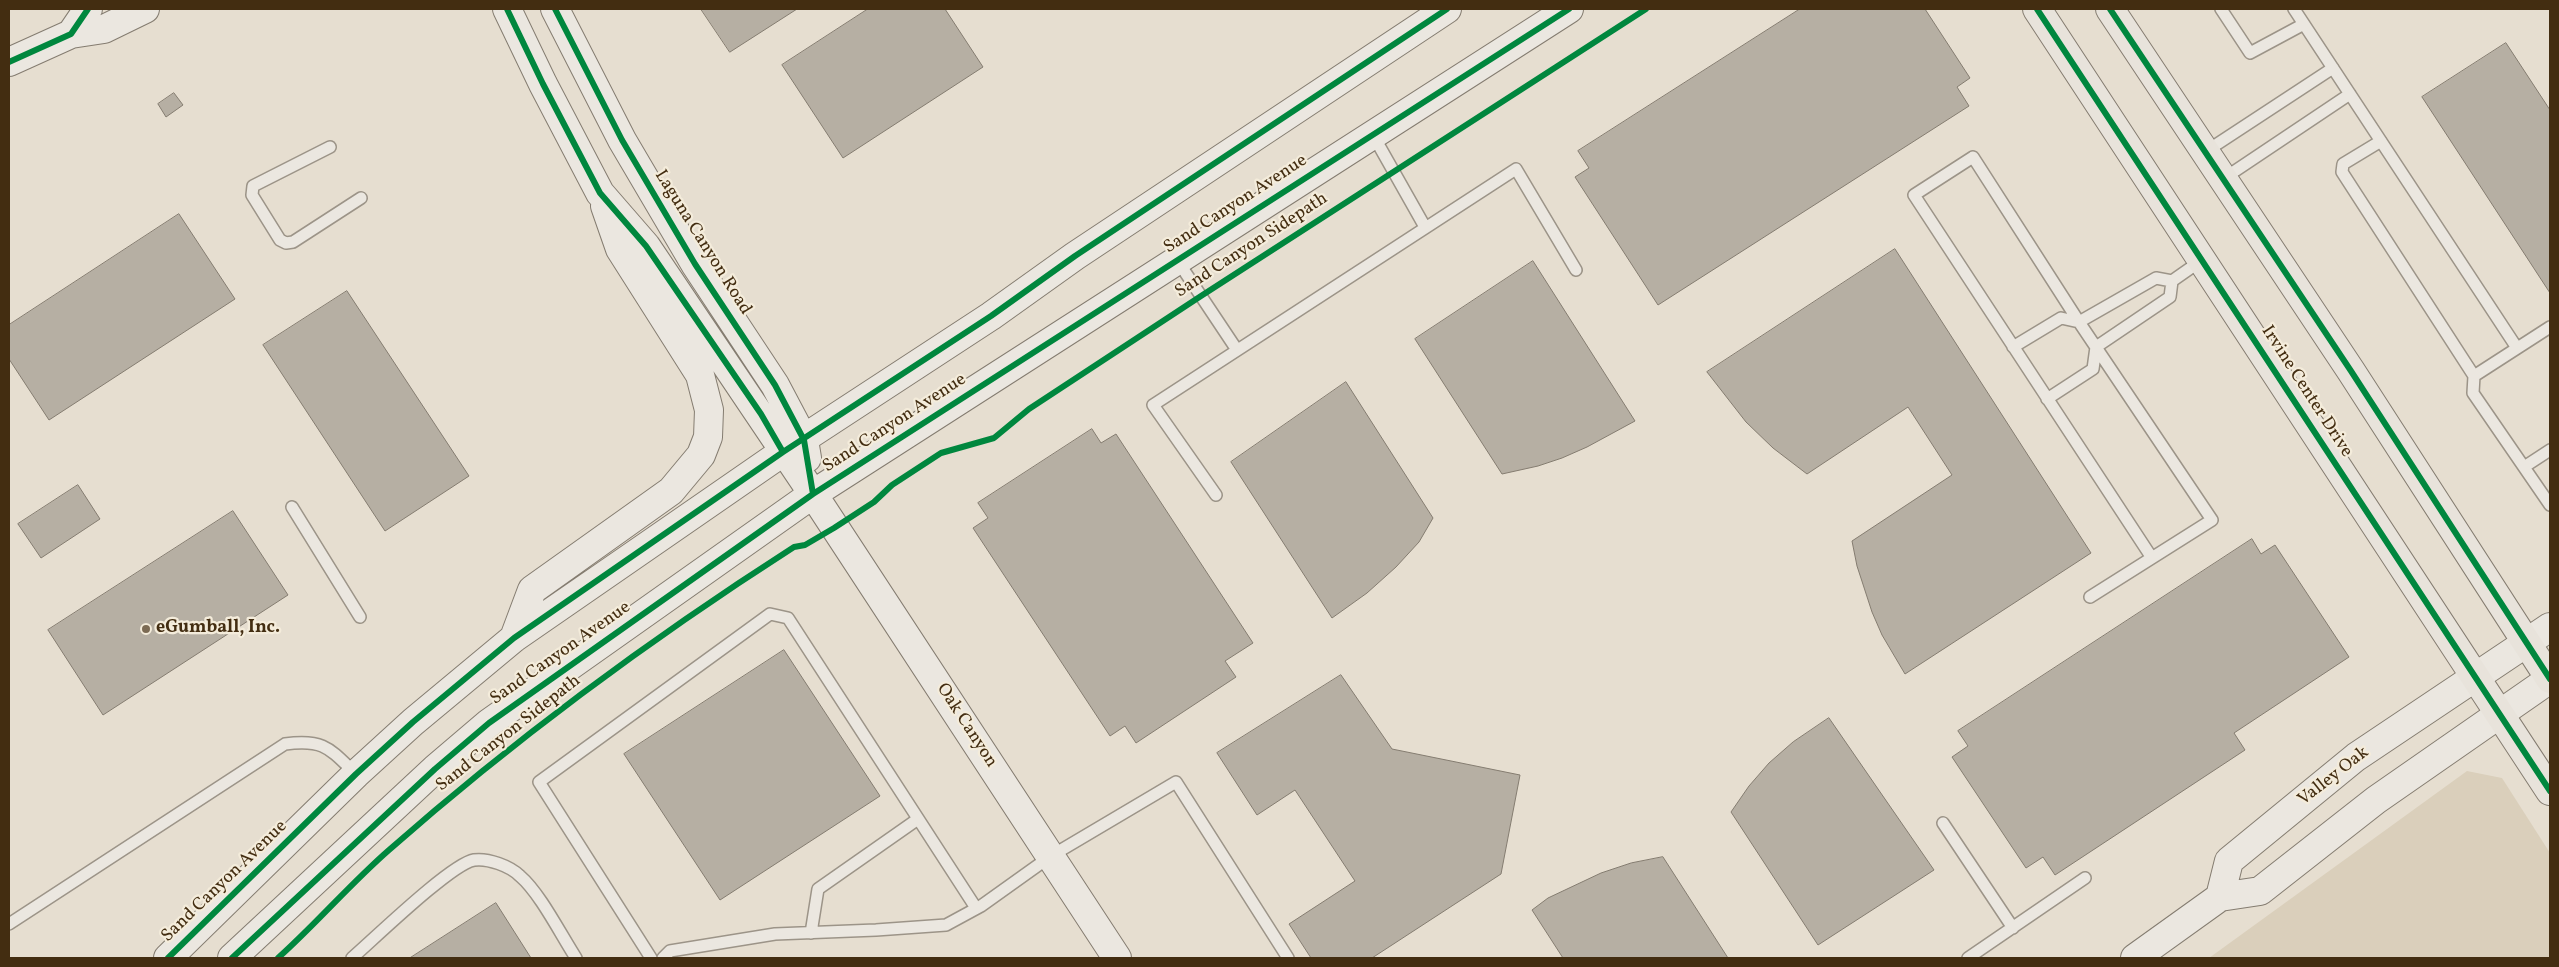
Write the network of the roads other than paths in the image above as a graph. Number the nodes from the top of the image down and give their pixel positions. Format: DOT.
graph roads {
  1 [pos="88,9"];
  2 [pos="145,9"];
  3 [pos="507,9"];
  4 [pos="555,9"];
  5 [pos="1447,9"];
  6 [pos="1569,9"];
  7 [pos="2038,9"];
  8 [pos="2110,9"];
  9 [pos="2221,9"];
  10 [pos="2294,9"];
  11 [pos="2304,24"];
  12 [pos="71,34"];
  13 [pos="9,62"];
  14 [pos="2334,68"];
  15 [pos="2350,94"];
  16 [pos="1372,135"];
  17 [pos="2381,141"];
  18 [pos="330,147"];
  19 [pos="2205,152"];
  20 [pos="2224,179"];
  21 [pos="600,193"];
  22 [pos="361,198"];
  23 [pos="1426,227"];
  24 [pos="1177,260"];
  25 [pos="2202,260"];
  26 [pos="1576,270"];
  27 [pos="2172,281"];
  28 [pos="2079,322"];
  29 [pos="2550,327"];
  30 [pos="2013,347"];
  31 [pos="2096,347"];
  32 [pos="2517,348"];
  33 [pos="1237,350"];
  34 [pos="2474,376"];
  35 [pos="2047,399"];
  36 [pos="794,446"];
  37 [pos="2550,450"];
  38 [pos="2524,467"];
  39 [pos="813,494"];
  40 [pos="1216,496"];
  41 [pos="2550,505"];
  42 [pos="292,507"];
  43 [pos="2152,558"];
  44 [pos="2090,597"];
  45 [pos="360,616"];
  46 [pos="2550,627"];
  47 [pos="514,638"];
  48 [pos="2526,643"];
  49 [pos="2475,679"];
  50 [pos="2550,679"];
  51 [pos="2501,715"];
  52 [pos="356,774"];
  53 [pos="2550,790"];
  54 [pos="918,819"];
  55 [pos="1943,823"];
  56 [pos="1051,856"];
  57 [pos="2085,878"];
  58 [pos="2220,897"];
  59 [pos="976,908"];
  60 [pos="9,924"];
  61 [pos="2013,928"];
  62 [pos="812,933"];
  63 [pos="168,958"];
  64 [pos="232,958"];
  65 [pos="352,958"];
  66 [pos="576,958"];
  67 [pos="651,958"];
  68 [pos="663,958"];
  69 [pos="1117,958"];
  70 [pos="1288,958"];
  71 [pos="1968,958"];
  72 [pos="2135,958"];
  1 -- 12 [label="main road"];
  2 -- 12 [label="main road"];
  3 -- 21 [label="main road, Laguna Canyon Road"];
  4 -- 36 [label="main road, Laguna Canyon Road"];
  5 -- 36 [label="main road, Sand Canyon Avenue"];
  6 -- 16 [label="main road, Sand Canyon Avenue"];
  7 -- 25 [label="main road, Irvine Center Drive"];
  8 -- 19 [label="main road"];
  9 -- 11 [label="lane"];
  10 -- 11 [label="lane"];
  11 -- 14 [label="lane"];
  12 -- 13 [label="main road"];
  14 -- 15 [label="lane"];
  14 -- 19 [label="lane"];
  15 -- 17 [label="lane"];
  15 -- 20 [label="lane"];
  16 -- 23 [label="lane"];
  16 -- 24 [label="main road, Sand Canyon Avenue"];
  17 -- 32 [label="lane"];
  17 -- 34 [label="lane"];
  18 -- 22 [label="lane"];
  19 -- 20 [label="main road"];
  20 -- 48 [label="main road"];
  21 -- 36 [label="main road, Laguna Canyon Road"];
  21 -- 47 [label="main road"];
  23 -- 26 [label="lane"];
  23 -- 33 [label="lane"];
  24 -- 33 [label="lane"];
  24 -- 39 [label="main road, Sand Canyon Avenue"];
  25 -- 27 [label="lane"];
  25 -- 49 [label="main road, Irvine Center Drive"];
  27 -- 28 [label="lane"];
  27 -- 31 [label="lane"];
  28 -- 30 [label="lane"];
  28 -- 30 [label="lane"];
  28 -- 31 [label="lane"];
  29 -- 32 [label="lane"];
  30 -- 35 [label="lane"];
  31 -- 35 [label="lane"];
  31 -- 43 [label="lane"];
  32 -- 34 [label="lane"];
  33 -- 40 [label="lane"];
  34 -- 38 [label="lane"];
  35 -- 43 [label="lane"];
  36 -- 39 [label="main road, Laguna Canyon Road"];
  36 -- 47 [label="main road, Sand Canyon Avenue"];
  37 -- 38 [label="lane"];
  38 -- 41 [label="lane"];
  39 -- 56 [label="main road, Oak Canyon"];
  39 -- 64 [label="main road, Sand Canyon Avenue"];
  42 -- 45 [label="lane"];
  43 -- 44 [label="lane"];
  46 -- 48 [label="main road, Valley Oak"];
  47 -- 52 [label="main road, Sand Canyon Avenue"];
  48 -- 49 [label="main road, Valley Oak"];
  48 -- 50 [label="main road"];
  49 -- 51 [label="main road, Irvine Center Drive"];
  49 -- 58 [label="main road, Valley Oak"];
  50 -- 51 [label="main road"];
  51 -- 53 [label="main road, Irvine Center Drive"];
  51 -- 58 [label="main road"];
  52 -- 60 [label="lane"];
  52 -- 63 [label="main road, Sand Canyon Avenue"];
  54 -- 59 [label="lane"];
  54 -- 62 [label="lane"];
  54 -- 67 [label="lane"];
  55 -- 61 [label="lane"];
  56 -- 59 [label="lane"];
  56 -- 69 [label="main road, Oak Canyon"];
  56 -- 70 [label="lane"];
  57 -- 61 [label="lane"];
  58 -- 72 [label="main road"];
  59 -- 62 [label="lane"];
  61 -- 71 [label="lane"];
  62 -- 68 [label="lane"];
  65 -- 66 [label="lane"];
}
